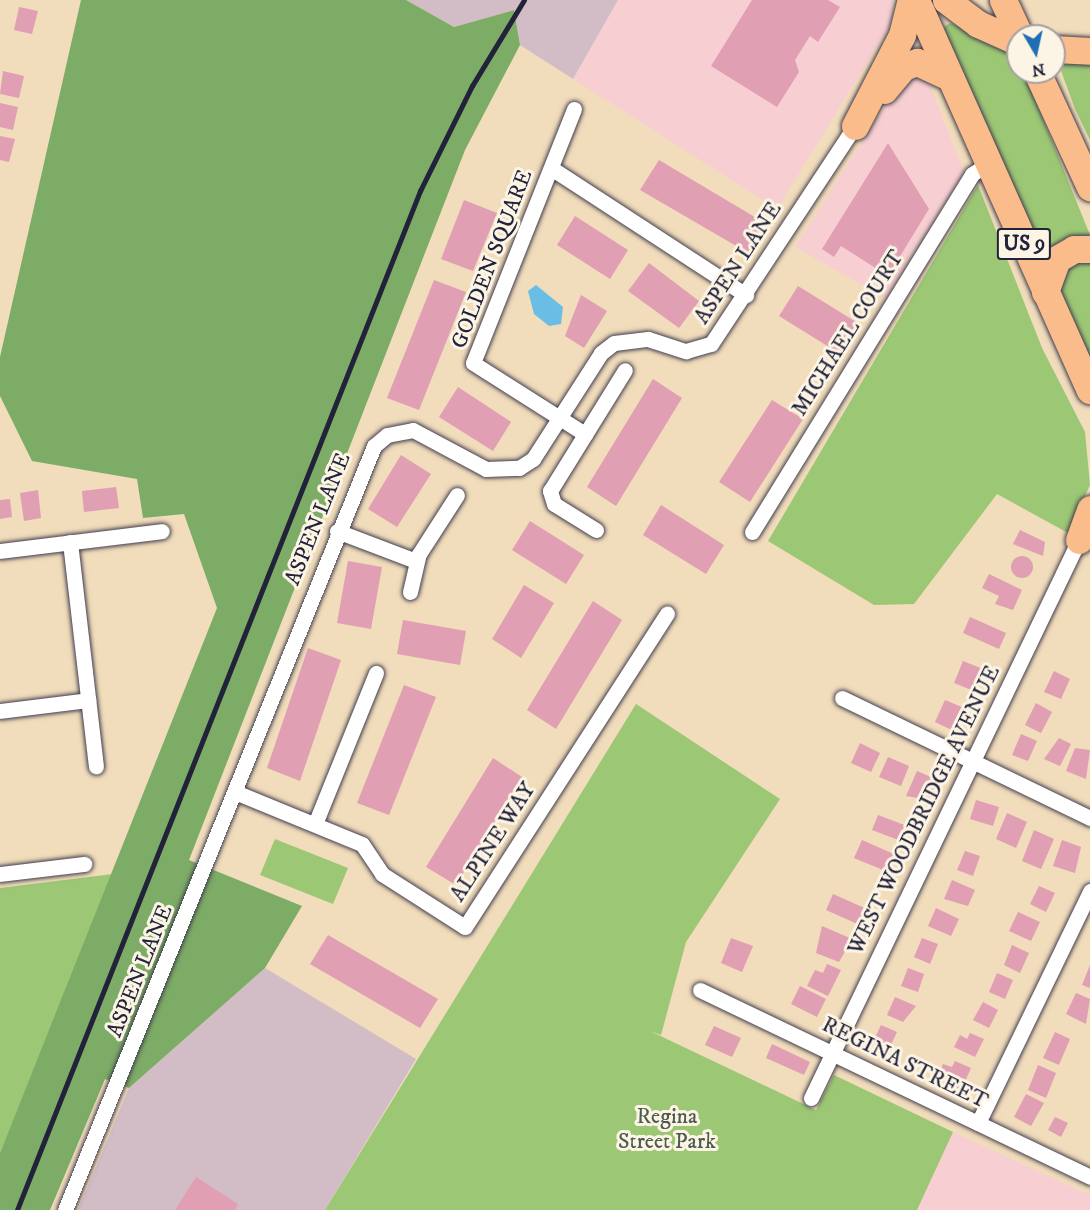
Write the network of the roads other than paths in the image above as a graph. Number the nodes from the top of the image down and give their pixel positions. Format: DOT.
graph roads {
  1 [pos="911,0"];
  2 [pos="916,0"];
  3 [pos="946,0"];
  4 [pos="1004,3"];
  5 [pos="1014,24"];
  6 [pos="1006,37"];
  7 [pos="1066,50"];
  8 [pos="1090,51"];
  9 [pos="949,77"];
  10 [pos="1042,84"];
  11 [pos="574,109"];
  12 [pos="855,126"];
  13 [pos="988,164"];
  14 [pos="551,168"];
  15 [pos="1087,179"];
  16 [pos="1090,249"];
  17 [pos="1046,292"];
  18 [pos="746,295"];
  19 [pos="625,370"];
  20 [pos="1090,390"];
  21 [pos="561,418"];
  22 [pos="585,434"];
  23 [pos="457,495"];
  24 [pos="1090,509"];
  25 [pos="596,530"];
  26 [pos="162,531"];
  27 [pos="338,531"];
  28 [pos="752,532"];
  29 [pos="1084,534"];
  30 [pos="69,542"];
  31 [pos="0,551"];
  32 [pos="416,561"];
  33 [pos="410,592"];
  34 [pos="667,613"];
  35 [pos="375,673"];
  36 [pos="842,698"];
  37 [pos="88,700"];
  38 [pos="0,711"];
  39 [pos="972,761"];
  40 [pos="96,767"];
  41 [pos="235,792"];
  42 [pos="1090,818"];
  43 [pos="315,824"];
  44 [pos="84,864"];
  45 [pos="0,874"];
  46 [pos="1090,891"];
  47 [pos="700,990"];
  48 [pos="832,1053"];
  49 [pos="811,1098"];
  50 [pos="978,1123"];
  51 [pos="1090,1177"];
  52 [pos="64,1210"];
  1 -- 12 [label="highway"];
  2 -- 9 [label="highway, US 9"];
  3 -- 6 [label="highway"];
  4 -- 5 [label="highway"];
  7 -- 8 [label="highway"];
  9 -- 12 [label="highway"];
  9 -- 13 [label="highway, US 9"];
  10 -- 15 [label="highway"];
  11 -- 14 [label="street, GOLDEN SQUARE"];
  12 -- 18 [label="street, ASPEN LANE"];
  13 -- 17 [label="highway, US 9"];
  13 -- 28 [label="street, MICHAEL COURT"];
  14 -- 18 [label="street"];
  14 -- 21 [label="street, GOLDEN SQUARE"];
  16 -- 17 [label="highway"];
  17 -- 20 [label="highway, US 9"];
  18 -- 21 [label="street, ASPEN LANE"];
  19 -- 22 [label="street"];
  21 -- 22 [label="street"];
  21 -- 27 [label="street, ASPEN LANE"];
  22 -- 25 [label="street"];
  23 -- 32 [label="street"];
  24 -- 29 [label="highway"];
  26 -- 30 [label="street"];
  27 -- 32 [label="street"];
  27 -- 41 [label="street, ASPEN LANE"];
  29 -- 39 [label="street, WEST WOODBRIDGE AVENUE"];
  30 -- 31 [label="street"];
  30 -- 37 [label="street"];
  32 -- 33 [label="street"];
  34 -- 43 [label="street, ALPINE WAY"];
  35 -- 43 [label="street"];
  36 -- 39 [label="street"];
  37 -- 38 [label="street"];
  37 -- 40 [label="street"];
  39 -- 42 [label="street"];
  39 -- 48 [label="street, WEST WOODBRIDGE AVENUE"];
  41 -- 43 [label="street, ALPINE WAY"];
  41 -- 52 [label="street, ASPEN LANE"];
  44 -- 45 [label="street"];
  46 -- 50 [label="street"];
  47 -- 48 [label="street, REGINA STREET"];
  48 -- 49 [label="street, WEST WOODBRIDGE AVENUE"];
  48 -- 50 [label="street, REGINA STREET"];
  50 -- 51 [label="street, REGINA STREET"];
}
